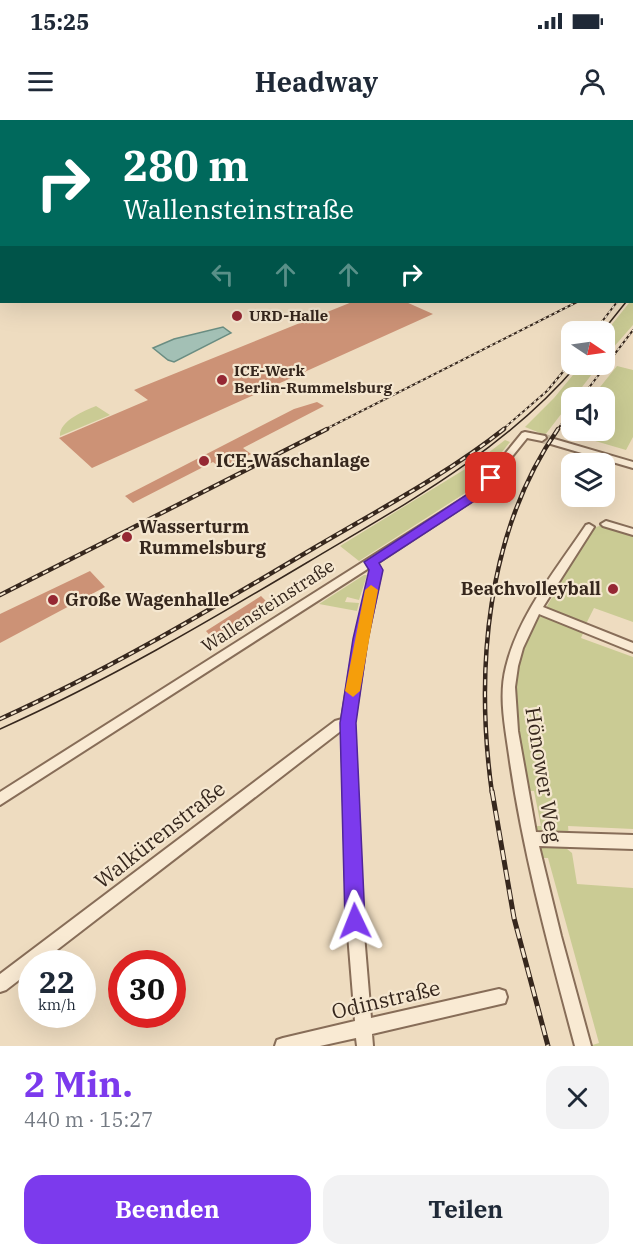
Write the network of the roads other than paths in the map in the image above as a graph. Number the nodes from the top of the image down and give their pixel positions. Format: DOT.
graph roads {
  1 [pos="542,438"];
  2 [pos="554,442"];
  3 [pos="633,465"];
  4 [pos="606,524"];
  5 [pos="589,527"];
  6 [pos="633,532"];
  7 [pos="371,562"];
  8 [pos="537,609"];
  9 [pos="633,648"];
  10 [pos="348,723"];
  11 [pos="0,800"];
  12 [pos="531,839"];
  13 [pos="631,842"];
  14 [pos="0,984"];
  15 [pos="499,997"];
  16 [pos="362,1028"];
  17 [pos="330,1041"];
  18 [pos="283,1046"];
  19 [pos="365,1046"];
  20 [pos="583,1046"];
  1 -- 7 [label="street, Wallensteinstraße"];
  2 -- 3 [label="street"];
  4 -- 6 [label="street"];
  5 -- 8 [label="street, Hönower Weg"];
  7 -- 10 [label="street"];
  7 -- 11 [label="street, Wallensteinstraße"];
  8 -- 9 [label="street"];
  8 -- 12 [label="street, Hönower Weg"];
  10 -- 14 [label="street, Walkürenstraße"];
  10 -- 16 [label="street"];
  12 -- 13 [label="street"];
  12 -- 20 [label="street, Hönower Weg"];
  15 -- 16 [label="street, Odinstraße"];
  16 -- 17 [label="street, Odinstraße"];
  16 -- 19 [label="street"];
  17 -- 18 [label="street, Odinstraße"];
}
